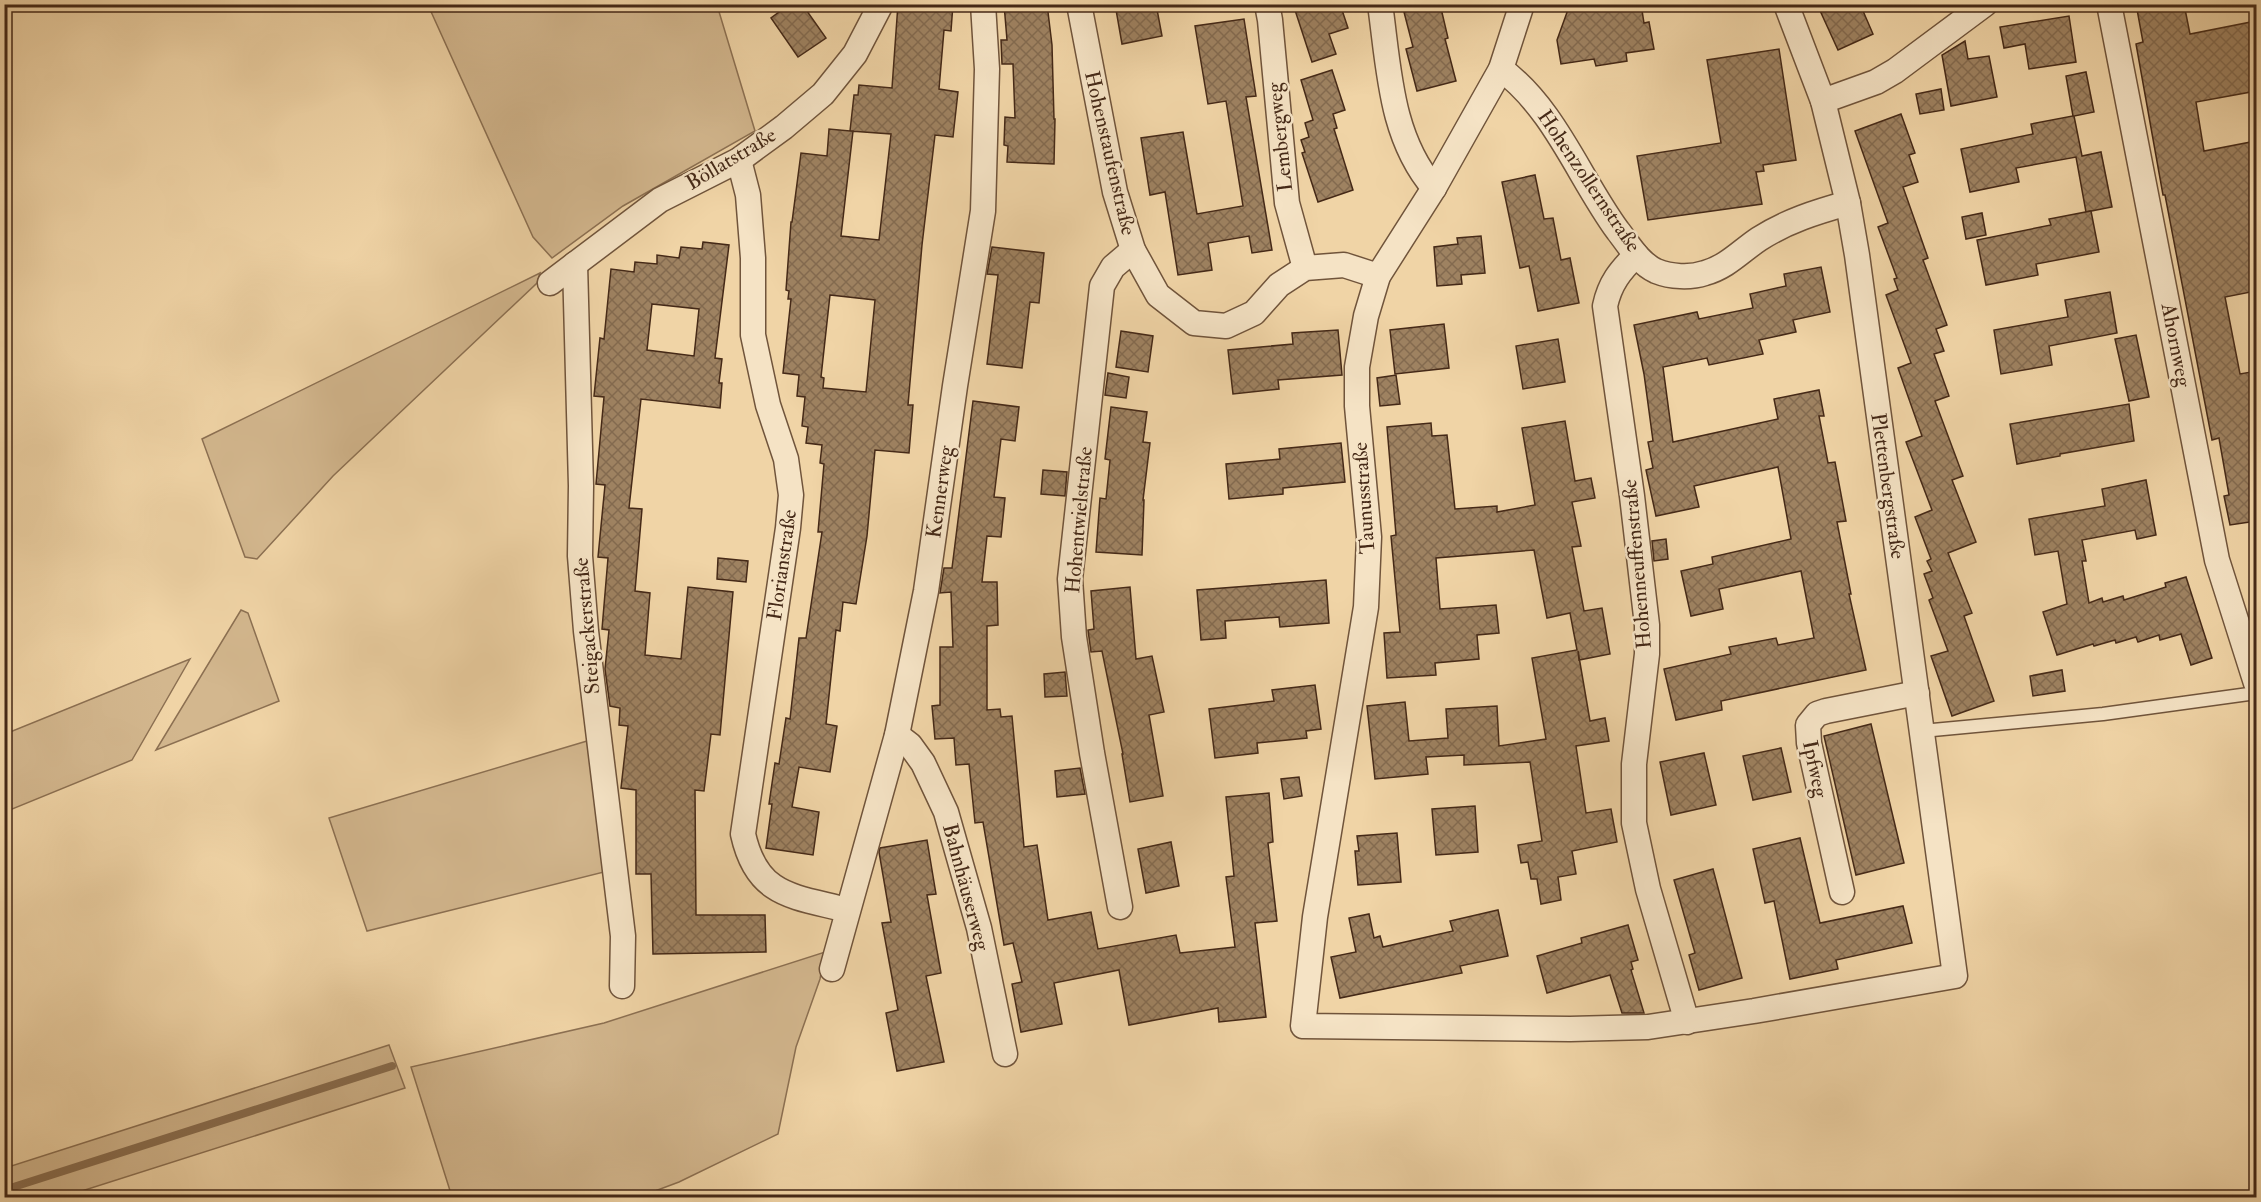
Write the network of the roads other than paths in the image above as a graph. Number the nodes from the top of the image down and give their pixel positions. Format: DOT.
graph roads {
  1 [pos="881,4"];
  2 [pos="983,4"];
  3 [pos="1079,4"];
  4 [pos="1267,4"];
  5 [pos="1380,4"];
  6 [pos="1522,4"];
  7 [pos="1786,4"];
  8 [pos="1985,4"];
  9 [pos="2109,4"];
  10 [pos="1501,69"];
  11 [pos="1823,101"];
  12 [pos="739,160"];
  13 [pos="1434,188"];
  14 [pos="1848,203"];
  15 [pos="1133,250"];
  16 [pos="1636,255"];
  17 [pos="575,264"];
  18 [pos="1305,268"];
  19 [pos="1378,276"];
  20 [pos="550,283"];
  21 [pos="2256,682"];
  22 [pos="1917,693"];
  23 [pos="2256,693"];
  24 [pos="1922,732"];
  25 [pos="897,735"];
  26 [pos="1842,892"];
  27 [pos="1120,907"];
  28 [pos="847,910"];
  29 [pos="832,969"];
  30 [pos="622,986"];
  31 [pos="1687,1022"];
  32 [pos="1005,1054"];
  1 -- 12 [label="street, Böllatstraße"];
  2 -- 25 [label="street, Kennerweg"];
  3 -- 15 [label="street, Hohenstaufenstraße"];
  4 -- 18 [label="street, Lembergweg"];
  5 -- 13 [label="street"];
  6 -- 10 [label="street, Taunusstraße"];
  7 -- 11 [label="street, Plettenbergstraße"];
  8 -- 11 [label="street"];
  9 -- 21 [label="street, Ahornweg"];
  10 -- 13 [label="street, Taunusstraße"];
  10 -- 16 [label="street, Hohenzollernstraße"];
  11 -- 14 [label="street, Plettenbergstraße"];
  12 -- 17 [label="street, Böllatstraße"];
  12 -- 28 [label="street, Florianstraße"];
  13 -- 19 [label="street, Taunusstraße"];
  14 -- 16 [label="street, Hohenzollernstraße"];
  14 -- 22 [label="street, Plettenbergstraße"];
  15 -- 18 [label="street, Hohenstaufenstraße"];
  15 -- 27 [label="street, Hohentwielstraße"];
  16 -- 31 [label="street, Hohenneuffenstraße"];
  17 -- 20 [label="street, Böllatstraße"];
  17 -- 30 [label="street, Steigackerstraße"];
  18 -- 19 [label="street, Hohenstaufenstraße"];
  19 -- 31 [label="street, Taunusstraße"];
  22 -- 24 [label="street, Plettenbergstraße"];
  22 -- 26 [label="street, Ipfweg"];
  23 -- 24 [label="lane"];
  24 -- 31 [label="street, Plettenbergstraße"];
  25 -- 28 [label="street, Kennerweg"];
  25 -- 32 [label="street, Bahnhäuserweg"];
  28 -- 29 [label="street, Kennerweg"];
}
